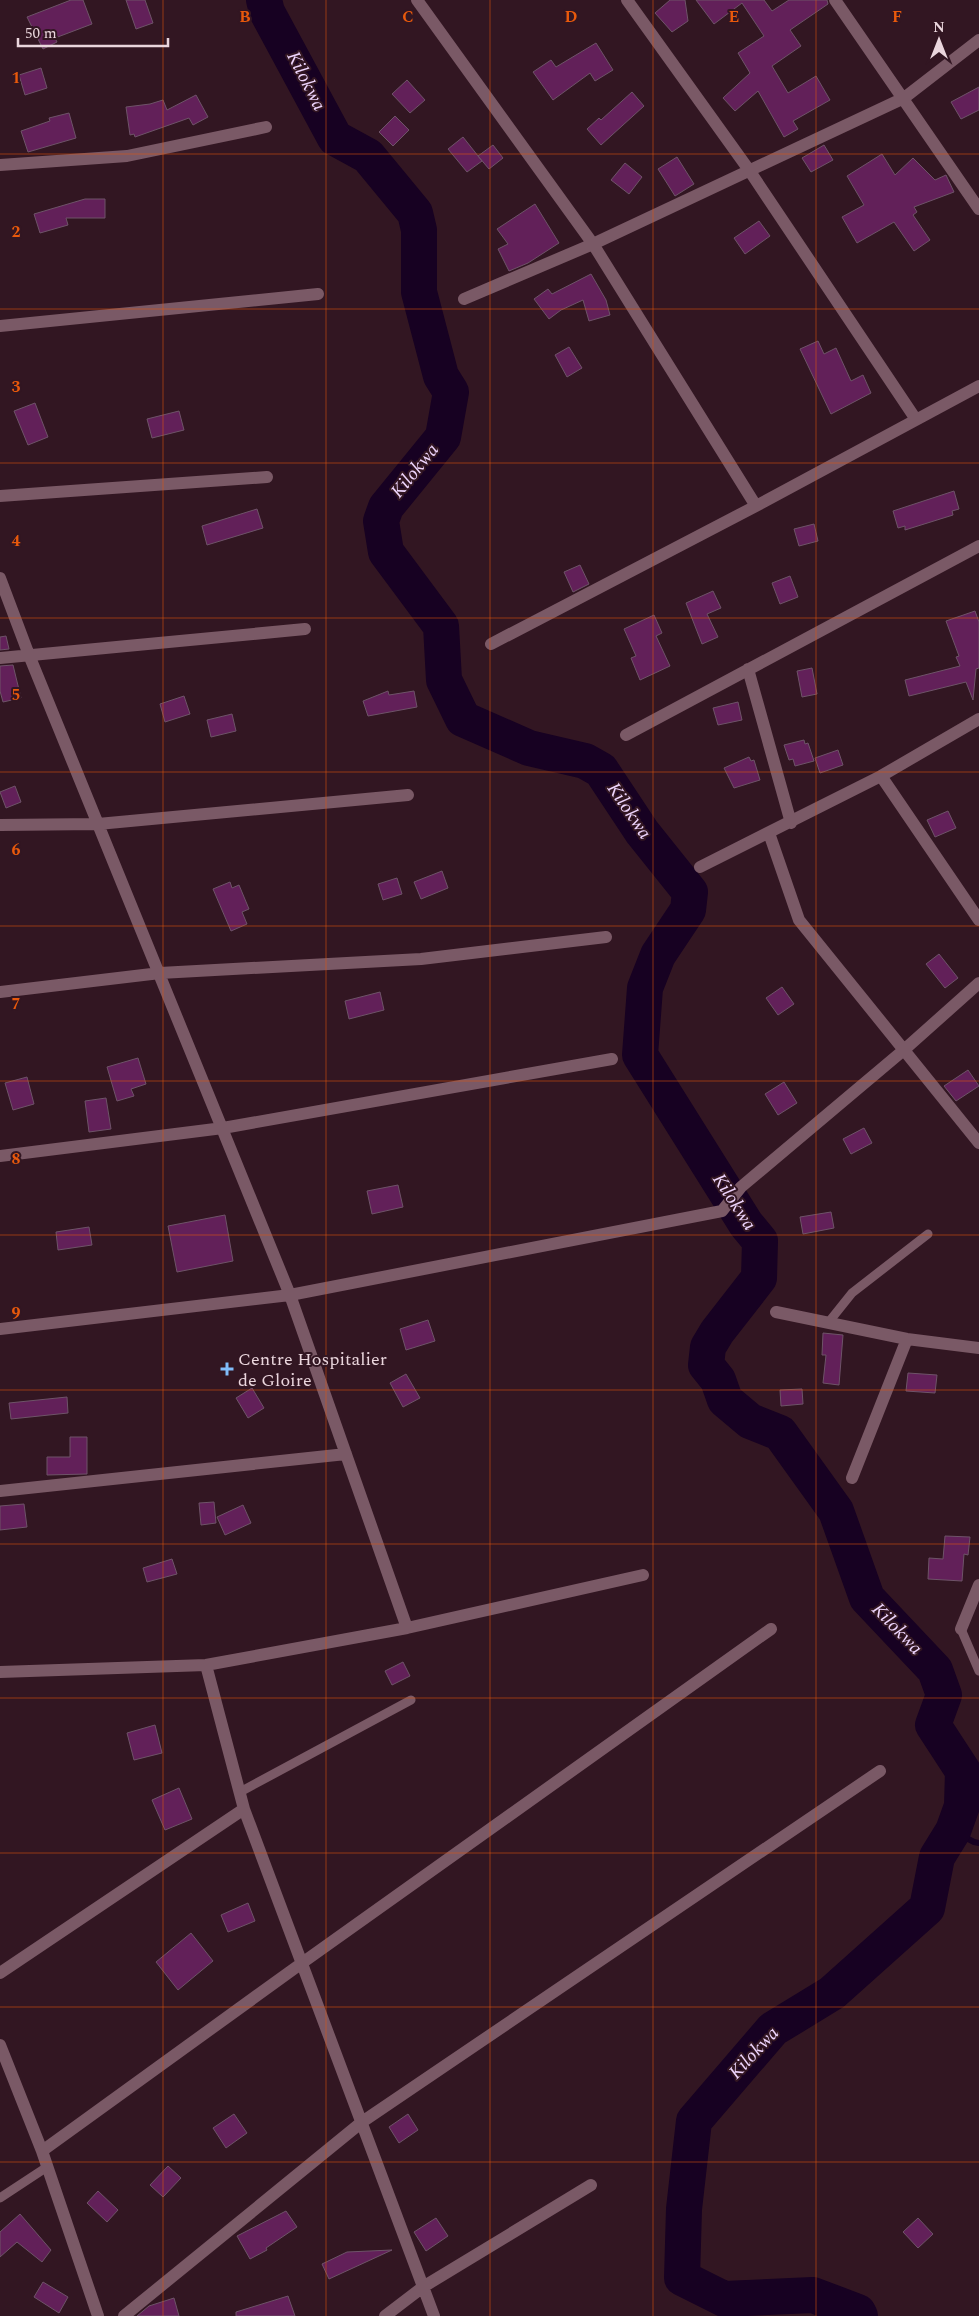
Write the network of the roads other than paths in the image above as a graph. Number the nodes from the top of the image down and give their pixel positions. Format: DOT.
graph roads {
  1 [pos="417,0"];
  2 [pos="627,0"];
  3 [pos="835,0"];
  4 [pos="979,40"];
  5 [pos="904,98"];
  6 [pos="266,127"];
  7 [pos="0,165"];
  8 [pos="749,170"];
  9 [pos="979,209"];
  10 [pos="593,244"];
  11 [pos="318,294"];
  12 [pos="464,299"];
  13 [pos="0,326"];
  14 [pos="979,386"];
  15 [pos="916,418"];
  16 [pos="267,477"];
  17 [pos="0,496"];
  18 [pos="756,506"];
  19 [pos="979,546"];
  20 [pos="0,578"];
  21 [pos="305,629"];
  22 [pos="491,644"];
  23 [pos="29,655"];
  24 [pos="0,658"];
  25 [pos="748,669"];
  26 [pos="979,719"];
  27 [pos="626,735"];
  28 [pos="881,776"];
  29 [pos="408,795"];
  30 [pos="791,823"];
  31 [pos="98,824"];
  32 [pos="0,825"];
  33 [pos="769,833"];
  34 [pos="700,866"];
  35 [pos="979,920"];
  36 [pos="606,938"];
  37 [pos="160,973"];
  38 [pos="979,983"];
  39 [pos="0,992"];
  40 [pos="905,1049"];
  41 [pos="612,1060"];
  42 [pos="223,1128"];
  43 [pos="979,1143"];
  44 [pos="0,1156"];
  45 [pos="928,1234"];
  46 [pos="290,1295"];
  47 [pos="776,1312"];
  48 [pos="828,1323"];
  49 [pos="0,1329"];
  50 [pos="907,1339"];
  51 [pos="979,1348"];
  52 [pos="346,1454"];
  53 [pos="852,1478"];
  54 [pos="0,1491"];
  55 [pos="643,1575"];
  56 [pos="979,1585"];
  57 [pos="407,1628"];
  58 [pos="771,1629"];
  59 [pos="961,1629"];
  60 [pos="206,1665"];
  61 [pos="979,1671"];
  62 [pos="0,1672"];
  63 [pos="411,1700"];
  64 [pos="880,1771"];
  65 [pos="240,1792"];
  66 [pos="244,1808"];
  67 [pos="302,1963"];
  68 [pos="0,1973"];
  69 [pos="0,2045"];
  70 [pos="362,2122"];
  71 [pos="42,2151"];
  72 [pos="47,2167"];
  73 [pos="591,2185"];
  74 [pos="0,2198"];
  75 [pos="423,2287"];
  76 [pos="98,2316"];
  77 [pos="124,2316"];
  78 [pos="385,2316"];
  79 [pos="434,2316"];
  1 -- 10 [label="street"];
  2 -- 8 [label="street"];
  3 -- 5 [label="street"];
  4 -- 5 [label="street"];
  5 -- 8 [label="street"];
  5 -- 9 [label="street"];
  6 -- 7 [label="street"];
  8 -- 10 [label="street"];
  8 -- 15 [label="street"];
  10 -- 12 [label="street"];
  10 -- 18 [label="street"];
  11 -- 13 [label="street"];
  14 -- 15 [label="street"];
  15 -- 18 [label="street"];
  16 -- 17 [label="street"];
  18 -- 22 [label="street"];
  19 -- 25 [label="street"];
  20 -- 23 [label="street"];
  21 -- 23 [label="street"];
  23 -- 24 [label="street"];
  23 -- 31 [label="street"];
  25 -- 27 [label="street"];
  25 -- 30 [label="street"];
  26 -- 28 [label="street"];
  28 -- 30 [label="street"];
  28 -- 35 [label="street"];
  29 -- 31 [label="street"];
  30 -- 33 [label="street"];
  31 -- 32 [label="street"];
  31 -- 37 [label="street"];
  33 -- 34 [label="street"];
  33 -- 40 [label="street"];
  36 -- 37 [label="street"];
  37 -- 39 [label="street"];
  37 -- 42 [label="street"];
  38 -- 40 [label="street"];
  40 -- 43 [label="street"];
  40 -- 46 [label="street"];
  41 -- 42 [label="street"];
  42 -- 44 [label="street"];
  42 -- 46 [label="street"];
  45 -- 48 [label="lane"];
  46 -- 49 [label="street"];
  46 -- 52 [label="street"];
  47 -- 48 [label="street"];
  48 -- 50 [label="street"];
  50 -- 51 [label="street"];
  50 -- 53 [label="street"];
  52 -- 54 [label="street"];
  52 -- 57 [label="street"];
  55 -- 57 [label="street"];
  56 -- 59 [label="street"];
  57 -- 60 [label="street"];
  58 -- 67 [label="street"];
  59 -- 61 [label="lane"];
  60 -- 62 [label="street"];
  60 -- 65 [label="street"];
  63 -- 65 [label="lane"];
  64 -- 70 [label="street"];
  65 -- 66 [label="street"];
  66 -- 67 [label="street"];
  66 -- 68 [label="street"];
  67 -- 70 [label="street"];
  67 -- 71 [label="street"];
  69 -- 71 [label="street"];
  70 -- 75 [label="street"];
  70 -- 77 [label="street"];
  71 -- 72 [label="street"];
  72 -- 74 [label="lane"];
  72 -- 76 [label="street"];
  73 -- 75 [label="street"];
  75 -- 78 [label="street"];
  75 -- 79 [label="street"];
}
